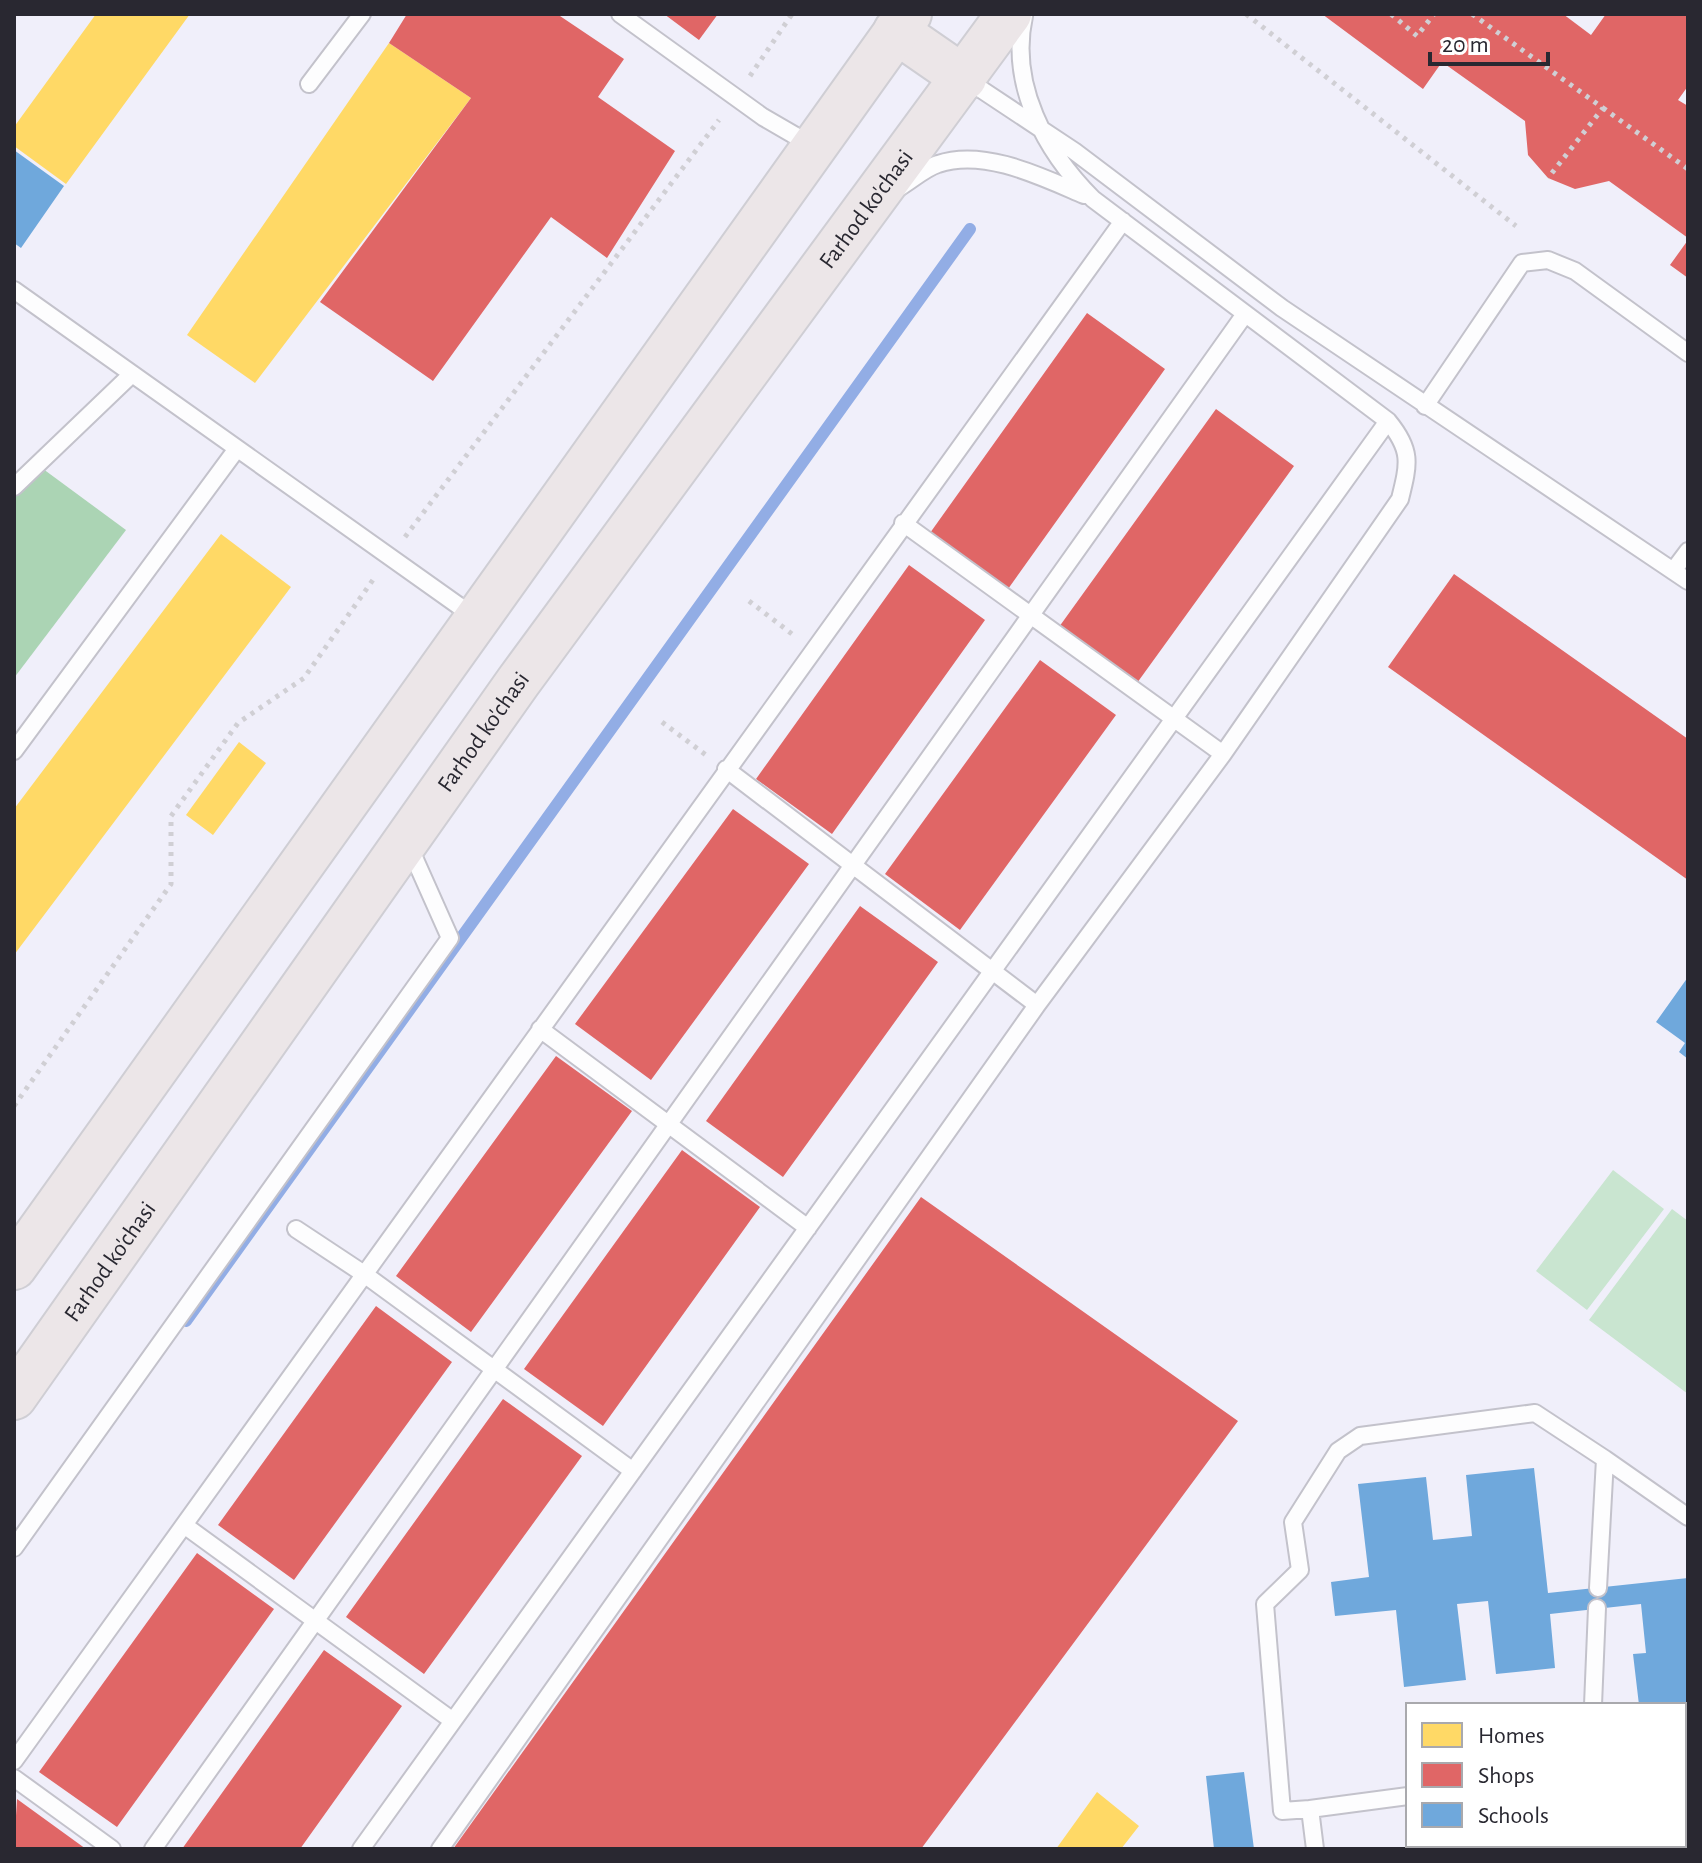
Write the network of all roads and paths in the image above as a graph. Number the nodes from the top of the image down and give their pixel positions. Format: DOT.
graph roads {
  1 [pos="362,14"];
  2 [pos="620,14"];
  3 [pos="1009,14"];
  4 [pos="1025,14"];
  5 [pos="1246,14"];
  6 [pos="1391,14"];
  7 [pos="1434,14"];
  8 [pos="1472,14"];
  9 [pos="903,23"];
  10 [pos="964,78"];
  11 [pos="309,84"];
  12 [pos="1603,108"];
  13 [pos="1039,126"];
  14 [pos="814,147"];
  15 [pos="1688,169"];
  16 [pos="1548,178"];
  17 [pos="1093,199"];
  18 [pos="862,210"];
  19 [pos="1123,221"];
  20 [pos="1516,226"];
  21 [pos="14,290"];
  22 [pos="1245,314"];
  23 [pos="1688,353"];
  24 [pos="132,374"];
  25 [pos="1425,406"];
  26 [pos="1388,421"];
  27 [pos="236,450"];
  28 [pos="14,487"];
  29 [pos="903,523"];
  30 [pos="1688,551"];
  31 [pos="1673,571"];
  32 [pos="1688,581"];
  33 [pos="749,601"];
  34 [pos="1032,615"];
  35 [pos="477,618"];
  36 [pos="812,650"];
  37 [pos="1174,718"];
  38 [pos="662,722"];
  39 [pos="14,751"];
  40 [pos="1223,754"];
  41 [pos="726,769"];
  42 [pos="407,840"];
  43 [pos="854,865"];
  44 [pos="994,969"];
  45 [pos="1037,1005"];
  46 [pos="540,1029"];
  47 [pos="667,1127"];
  48 [pos="808,1228"];
  49 [pos="296,1229"];
  50 [pos="14,1267"];
  51 [pos="364,1274"];
  52 [pos="492,1371"];
  53 [pos="14,1397"];
  54 [pos="1605,1459"];
  55 [pos="633,1471"];
  56 [pos="1688,1517"];
  57 [pos="184,1525"];
  58 [pos="14,1548"];
  59 [pos="1598,1588"];
  60 [pos="1597,1608"];
  61 [pos="314,1622"];
  62 [pos="1593,1703"];
  63 [pos="453,1721"];
  64 [pos="14,1761"];
  65 [pos="14,1778"];
  66 [pos="1406,1796"];
  67 [pos="1310,1809"];
  68 [pos="112,1849"];
  69 [pos="153,1849"];
  70 [pos="361,1849"];
  71 [pos="440,1849"];
  72 [pos="1315,1849"];
  1 -- 11 [label="lane"];
  2 -- 14 [label="lane"];
  3 -- 10 [label="main road, Farhod ko'chasi"];
  4 -- 13 [label="lane"];
  5 -- 20 [label="path"];
  6 -- 7 [label="path"];
  8 -- 12 [label="path"];
  9 -- 10 [label="main road"];
  9 -- 14 [label="main road"];
  10 -- 13 [label="lane"];
  10 -- 18 [label="main road, Farhod ko'chasi"];
  12 -- 15 [label="path"];
  12 -- 16 [label="path"];
  13 -- 17 [label="lane"];
  13 -- 25 [label="lane"];
  14 -- 35 [label="main road"];
  17 -- 18 [label="lane"];
  17 -- 19 [label="lane"];
  18 -- 42 [label="main road, Farhod ko'chasi"];
  19 -- 22 [label="lane"];
  19 -- 29 [label="lane"];
  21 -- 24 [label="lane"];
  22 -- 26 [label="lane"];
  22 -- 34 [label="lane"];
  23 -- 25 [label="lane"];
  24 -- 27 [label="lane"];
  24 -- 28 [label="lane"];
  25 -- 31 [label="lane"];
  26 -- 37 [label="lane"];
  26 -- 40 [label="lane"];
  27 -- 35 [label="lane"];
  27 -- 39 [label="lane"];
  29 -- 34 [label="lane"];
  29 -- 36 [label="lane"];
  30 -- 31 [label="lane"];
  31 -- 32 [label="lane"];
  33 -- 36 [label="path"];
  34 -- 37 [label="lane"];
  34 -- 43 [label="lane"];
  35 -- 50 [label="main road"];
  36 -- 41 [label="lane"];
  37 -- 40 [label="lane"];
  37 -- 44 [label="lane"];
  38 -- 41 [label="path"];
  40 -- 45 [label="lane"];
  41 -- 43 [label="lane"];
  41 -- 46 [label="lane"];
  42 -- 53 [label="main road, Farhod ko'chasi"];
  42 -- 58 [label="lane"];
  43 -- 44 [label="lane"];
  43 -- 47 [label="lane"];
  44 -- 45 [label="lane"];
  44 -- 48 [label="lane"];
  45 -- 71 [label="lane"];
  46 -- 47 [label="lane"];
  46 -- 51 [label="lane"];
  47 -- 48 [label="lane"];
  47 -- 52 [label="lane"];
  48 -- 55 [label="lane"];
  49 -- 51 [label="lane"];
  51 -- 52 [label="lane"];
  51 -- 57 [label="lane"];
  52 -- 55 [label="lane"];
  52 -- 61 [label="lane"];
  54 -- 56 [label="lane"];
  54 -- 59 [label="lane"];
  54 -- 67 [label="lane"];
  55 -- 63 [label="lane"];
  57 -- 61 [label="lane"];
  57 -- 64 [label="lane"];
  60 -- 62 [label="lane"];
  61 -- 63 [label="lane"];
  61 -- 69 [label="lane"];
  63 -- 70 [label="lane"];
  65 -- 68 [label="lane"];
  66 -- 67 [label="lane"];
  67 -- 72 [label="lane"];
}
